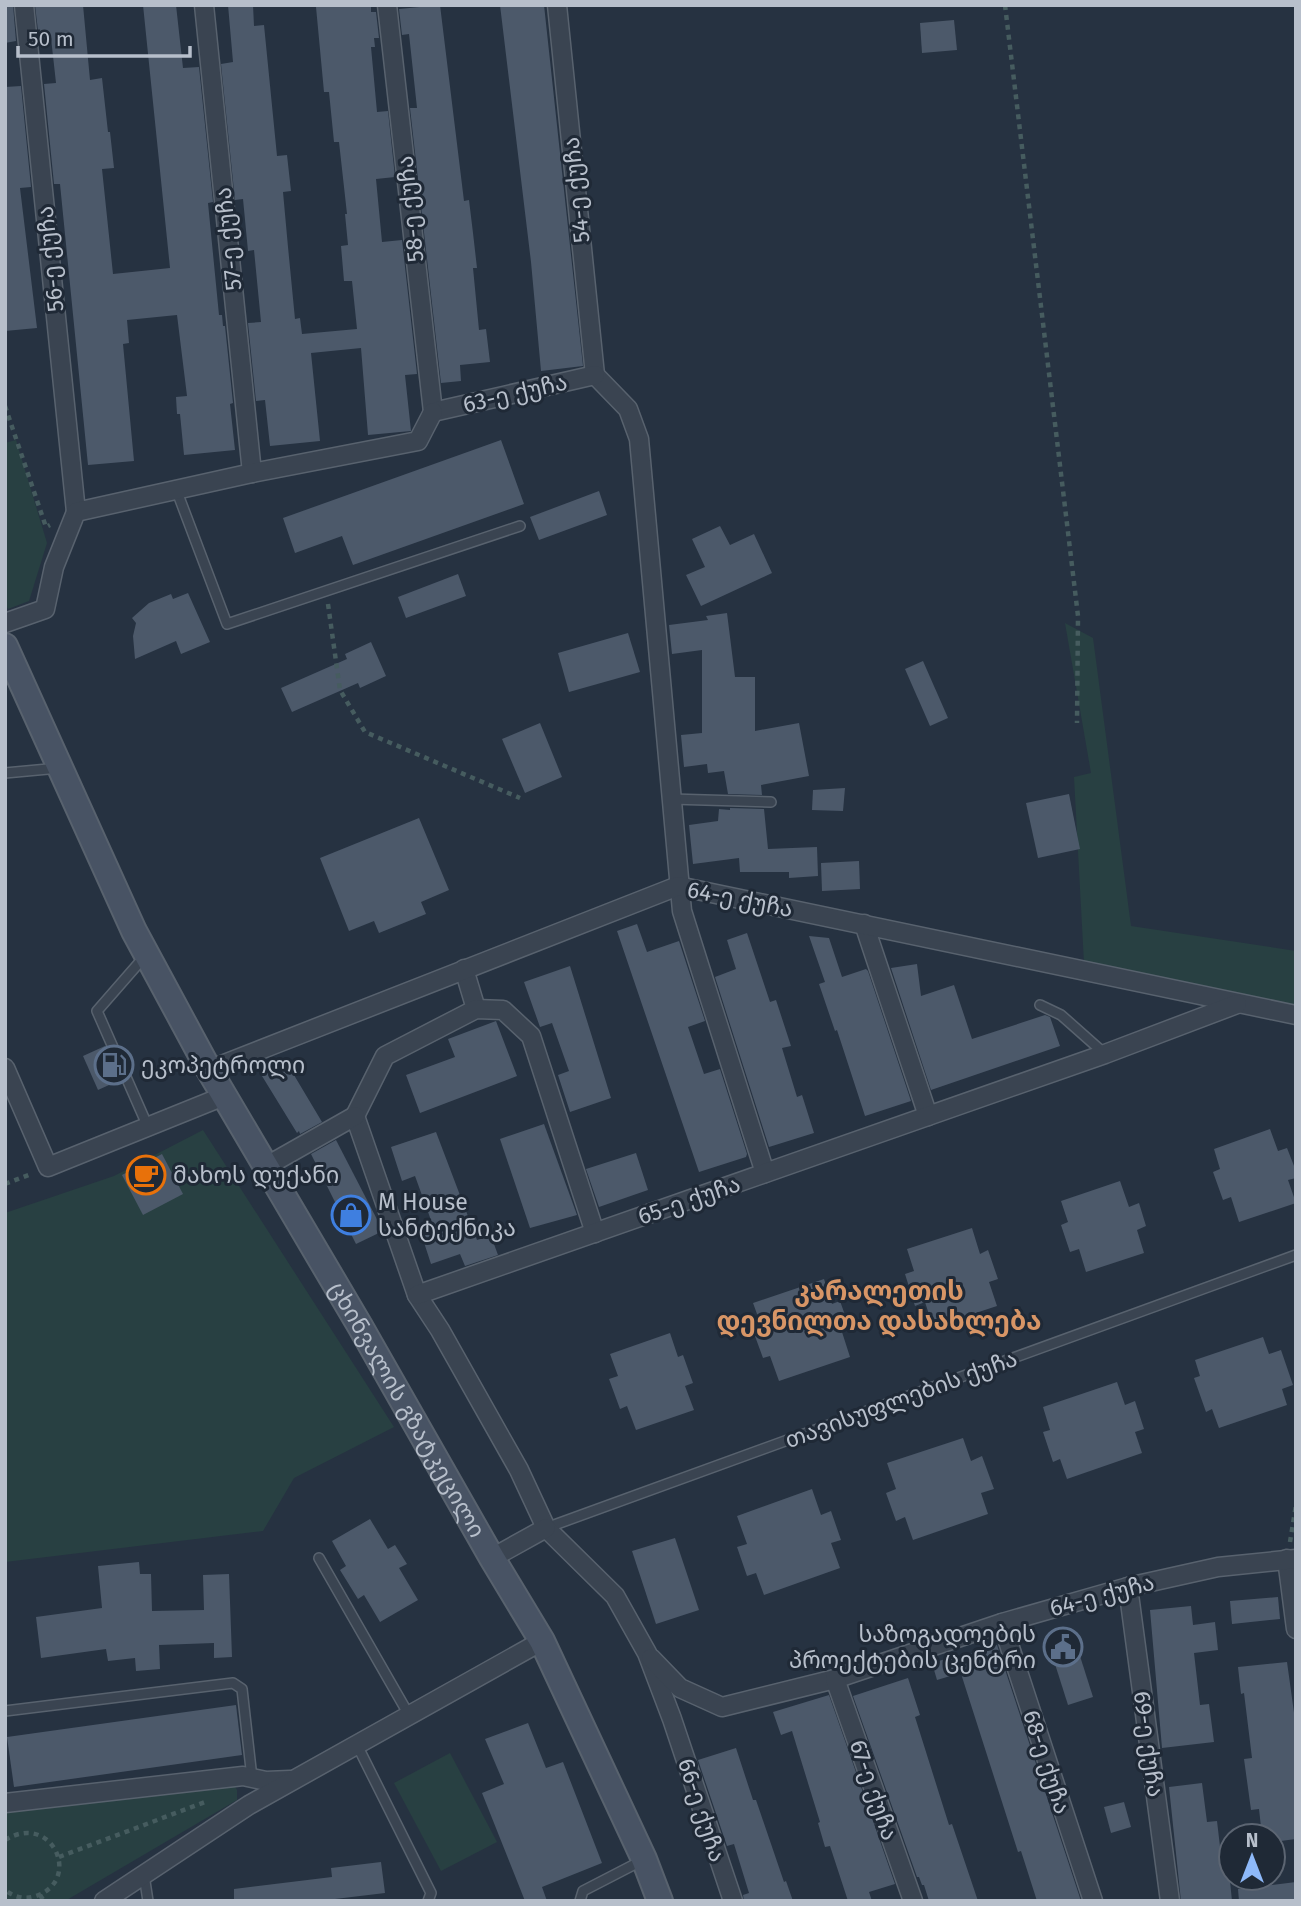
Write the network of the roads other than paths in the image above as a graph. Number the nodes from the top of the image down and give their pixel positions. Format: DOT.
graph roads {
  1 [pos="24,5"];
  2 [pos="204,5"];
  3 [pos="387,5"];
  4 [pos="556,5"];
  5 [pos="595,375"];
  6 [pos="433,412"];
  7 [pos="252,473"];
  8 [pos="176,489"];
  9 [pos="76,512"];
  10 [pos="520,526"];
  11 [pos="5,623"];
  12 [pos="5,646"];
  13 [pos="59,768"];
  14 [pos="5,773"];
  15 [pos="671,799"];
  16 [pos="771,802"];
  17 [pos="678,886"];
  18 [pos="864,924"];
  19 [pos="146,954"];
  20 [pos="464,970"];
  21 [pos="1237,1004"];
  22 [pos="1040,1005"];
  23 [pos="476,1009"];
  24 [pos="1296,1015"];
  25 [pos="1105,1054"];
  26 [pos="5,1068"];
  27 [pos="209,1070"];
  28 [pos="224,1096"];
  29 [pos="355,1116"];
  30 [pos="928,1116"];
  31 [pos="148,1127"];
  32 [pos="265,1167"];
  33 [pos="765,1173"];
  34 [pos="595,1233"];
  35 [pos="1296,1255"];
  36 [pos="416,1295"];
  37 [pos="546,1528"];
  38 [pos="319,1558"];
  39 [pos="492,1559"];
  40 [pos="1292,1559"];
  41 [pos="1128,1587"];
  42 [pos="1002,1623"];
  43 [pos="1296,1629"];
  44 [pos="542,1640"];
  45 [pos="647,1653"];
  46 [pos="835,1679"];
  47 [pos="5,1711"];
  48 [pos="409,1715"];
  49 [pos="357,1745"];
  50 [pos="247,1777"];
  51 [pos="293,1780"];
  52 [pos="5,1802"];
  53 [pos="249,1805"];
  54 [pos="644,1859"];
  55 [pos="144,1874"];
  56 [pos="104,1901"];
  57 [pos="148,1901"];
  58 [pos="428,1901"];
  59 [pos="580,1901"];
  60 [pos="660,1901"];
  61 [pos="733,1901"];
  62 [pos="913,1901"];
  63 [pos="1093,1901"];
  64 [pos="1170,1901"];
  1 -- 9 [label="street, 56-ე ქუჩა"];
  2 -- 7 [label="street, 57-ე ქუჩა"];
  3 -- 6 [label="street, 58-ე ქუჩა"];
  4 -- 5 [label="street, 54-ე ქუჩა"];
  5 -- 6 [label="street, 63-ე ქუჩა"];
  5 -- 15 [label="street, 63-ე ქუჩა"];
  6 -- 7 [label="street, 63-ე ქუჩა"];
  7 -- 8 [label="street, 63-ე ქუჩა"];
  8 -- 9 [label="street, 63-ე ქუჩა"];
  8 -- 10 [label="lane"];
  9 -- 11 [label="street"];
  12 -- 13 [label="main road, ცხინვალის გზატკეცილი"];
  13 -- 14 [label="lane"];
  13 -- 19 [label="main road, ცხინვალის გზატკეცილი"];
  15 -- 16 [label="lane"];
  15 -- 17 [label="street, 63-ე ქუჩა"];
  17 -- 18 [label="street, 64-ე ქუჩა"];
  17 -- 20 [label="street, 64-ე ქუჩა"];
  17 -- 33 [label="street, 63-ე ქუჩა"];
  18 -- 21 [label="street, 64-ე ქუჩა"];
  18 -- 30 [label="street"];
  19 -- 27 [label="main road, ცხინვალის გზატკეცილი"];
  19 -- 31 [label="lane"];
  20 -- 23 [label="street"];
  20 -- 27 [label="street, 64-ე ქუჩა"];
  21 -- 24 [label="street, 64-ე ქუჩა"];
  21 -- 25 [label="street, 65-ე ქუჩა"];
  22 -- 25 [label="lane"];
  23 -- 29 [label="street"];
  23 -- 34 [label="street"];
  25 -- 30 [label="street, 65-ე ქუჩა"];
  26 -- 31 [label="street"];
  27 -- 28 [label="main road, ცხინვალის გზატკეცილი"];
  28 -- 31 [label="street"];
  28 -- 32 [label="main road, ცხინვალის გზატკეცილი"];
  29 -- 32 [label="street"];
  29 -- 36 [label="street"];
  30 -- 33 [label="street, 65-ე ქუჩა"];
  32 -- 39 [label="main road, ცხინვალის გზატკეცილი"];
  33 -- 34 [label="street, 65-ე ქუჩა"];
  34 -- 36 [label="street, 65-ე ქუჩა"];
  35 -- 37 [label="lane, თავისუფლების ქუჩა"];
  36 -- 37 [label="street"];
  37 -- 39 [label="street"];
  37 -- 45 [label="street"];
  38 -- 48 [label="lane"];
  39 -- 44 [label="main road, ცხინვალის გზატკეცილი"];
  40 -- 41 [label="street, 64-ე ქუჩა"];
  40 -- 43 [label="street"];
  41 -- 42 [label="street, 64-ე ქუჩა"];
  41 -- 64 [label="street, 69-ე ქუჩა"];
  42 -- 46 [label="street, 64-ე ქუჩა"];
  42 -- 63 [label="street, 68-ე ქუჩა"];
  44 -- 48 [label="street"];
  44 -- 54 [label="main road, ცხინვალის გზატკეცილი"];
  45 -- 46 [label="street, 64-ე ქუჩა"];
  45 -- 61 [label="street, 66-ე ქუჩა"];
  46 -- 62 [label="street, 67-ე ქუჩა"];
  47 -- 50 [label="lane"];
  48 -- 49 [label="street"];
  49 -- 51 [label="street"];
  49 -- 58 [label="lane"];
  50 -- 51 [label="street"];
  50 -- 52 [label="street"];
  50 -- 53 [label="street"];
  51 -- 53 [label="street"];
  53 -- 55 [label="street"];
  54 -- 59 [label="lane"];
  54 -- 60 [label="main road, ცხინვალის გზატკეცილი"];
  55 -- 56 [label="street"];
  55 -- 57 [label="lane"];
}
